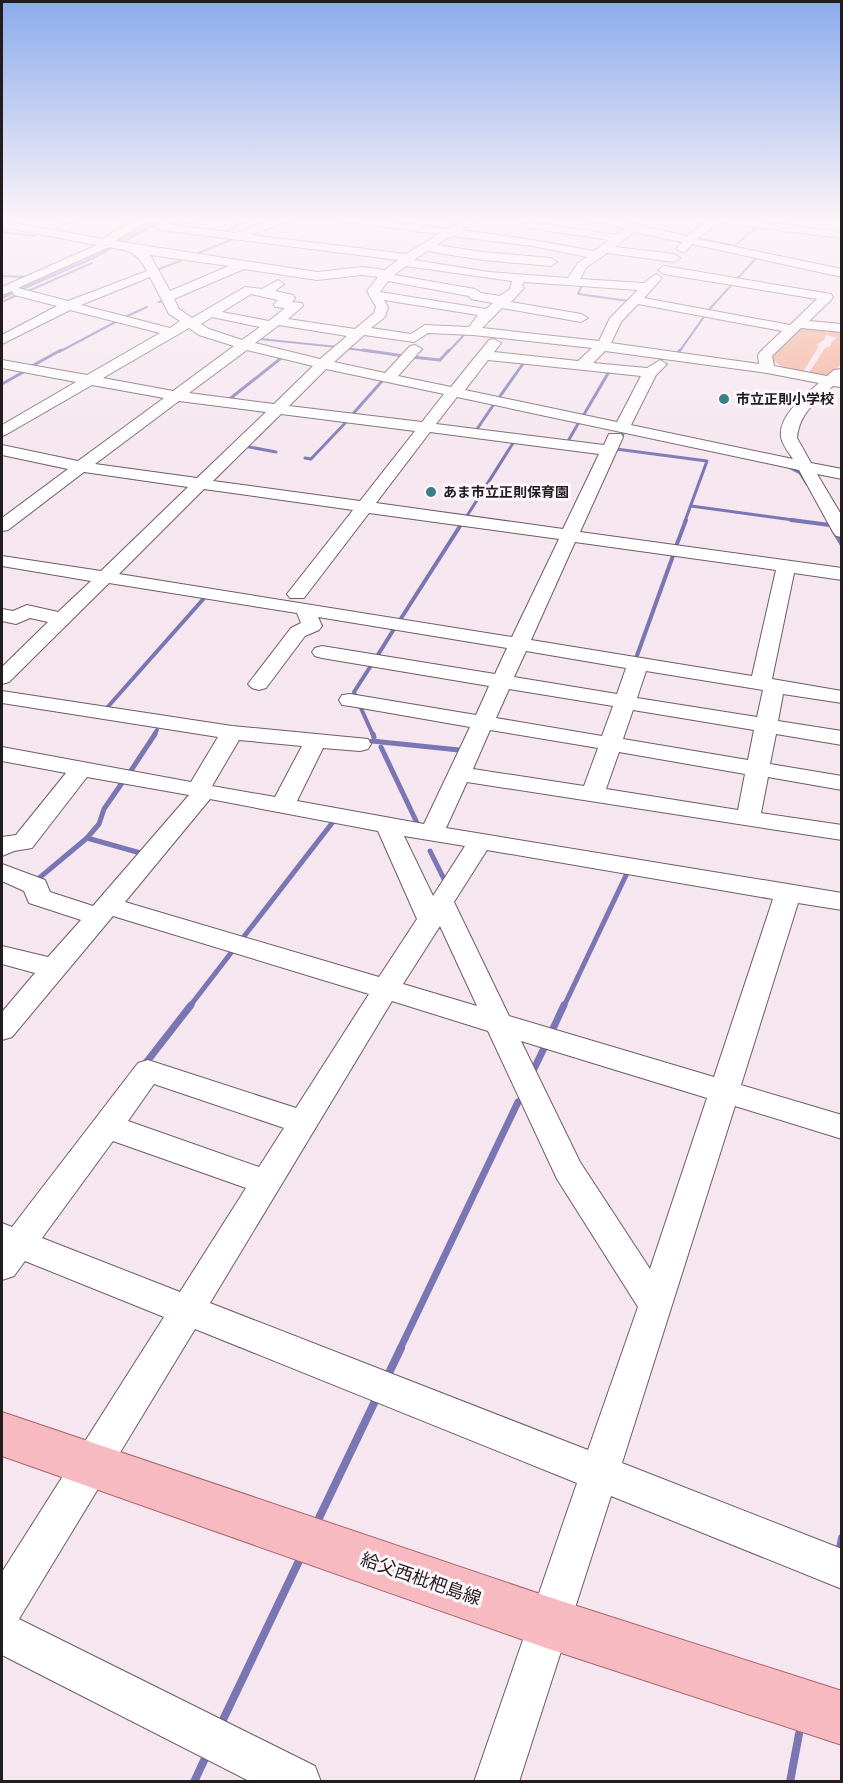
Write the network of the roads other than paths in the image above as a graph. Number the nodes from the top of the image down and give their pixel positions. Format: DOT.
graph roads {
  1 [pos="54,301"];
  2 [pos="79,301"];
  3 [pos="168,301"];
  4 [pos="230,301"];
  5 [pos="284,301"];
  6 [pos="379,301"];
  7 [pos="414,301"];
  8 [pos="469,301"];
  9 [pos="498,301"];
  10 [pos="635,301"];
  11 [pos="644,301"];
  12 [pos="822,301"];
  13 [pos="502,302"];
  14 [pos="69,305"];
  15 [pos="460,309"];
  16 [pos="488,313"];
  17 [pos="209,314"];
  18 [pos="599,319"];
  19 [pos="190,323"];
  20 [pos="274,323"];
  21 [pos="794,326"];
  22 [pos="842,328"];
  23 [pos="473,331"];
  24 [pos="171,332"];
  25 [pos="359,332"];
  26 [pos="498,334"];
  27 [pos="2,340"];
  28 [pos="563,340"];
  29 [pos="243,346"];
  30 [pos="601,346"];
  31 [pos="415,349"];
  32 [pos="485,355"];
  33 [pos="667,357"];
  34 [pos="2,364"];
  35 [pos="322,364"];
  36 [pos="581,366"];
  37 [pos="767,369"];
  38 [pos="650,373"];
  39 [pos="388,378"];
  40 [pos="838,378"];
  41 [pos="88,381"];
  42 [pos="454,392"];
  43 [pos="176,396"];
  44 [pos="278,409"];
  45 [pos="539,410"];
  46 [pos="621,427"];
  47 [pos="426,428"];
  48 [pos="2,431"];
  49 [pos="519,439"];
  50 [pos="2,450"];
  51 [pos="608,450"];
  52 [pos="81,467"];
  53 [pos="804,467"];
  54 [pos="842,474"];
  55 [pos="201,484"];
  56 [pos="364,507"];
  57 [pos="2,526"];
  58 [pos="842,532"];
  59 [pos="569,536"];
  60 [pos="2,561"];
  61 [pos="786,566"];
  62 [pos="842,574"];
  63 [pos="105,578"];
  64 [pos="301,602"];
  65 [pos="2,615"];
  66 [pos="63,618"];
  67 [pos="517,645"];
  68 [pos="322,652"];
  69 [pos="638,664"];
  70 [pos="2,678"];
  71 [pos="500,682"];
  72 [pos="259,684"];
  73 [pos="767,685"];
  74 [pos="2,697"];
  75 [pos="842,697"];
  76 [pos="350,700"];
  77 [pos="624,703"];
  78 [pos="480,724"];
  79 [pos="766,726"];
  80 [pos="232,732"];
  81 [pos="842,738"];
  82 [pos="316,740"];
  83 [pos="360,744"];
  84 [pos="610,746"];
  85 [pos="2,754"];
  86 [pos="81,770"];
  87 [pos="757,770"];
  88 [pos="460,774"];
  89 [pos="842,783"];
  90 [pos="201,790"];
  91 [pos="593,794"];
  92 [pos="284,805"];
  93 [pos="748,818"];
  94 [pos="387,824"];
  95 [pos="432,832"];
  96 [pos="842,833"];
  97 [pos="481,840"];
  98 [pos="2,849"];
  99 [pos="2,872"];
  100 [pos="788,893"];
  101 [pos="842,902"];
  102 [pos="101,910"];
  103 [pos="436,911"];
  104 [pos="2,955"];
  105 [pos="53,968"];
  106 [pos="386,989"];
  107 [pos="498,1023"];
  108 [pos="2,1030"];
  109 [pos="723,1091"];
  110 [pos="303,1122"];
  111 [pos="107,1126"];
  112 [pos="842,1126"];
  113 [pos="266,1182"];
  114 [pos="7,1249"];
  115 [pos="655,1305"];
  116 [pos="187,1309"];
  117 [pos="2,1434"];
  118 [pos="90,1465"];
  119 [pos="599,1473"];
  120 [pos="842,1569"];
  121 [pos="2,1609"];
  122 [pos="549,1623"];
  123 [pos="2,1632"];
  124 [pos="842,1718"];
  125 [pos="298,1782"];
  126 [pos="496,1782"];
  1 -- 14 [label="street"];
  2 -- 14 [label="street"];
  3 -- 19 [label="street"];
  4 -- 17 [label="street"];
  5 -- 20 [label="street"];
  6 -- 25 [label="street"];
  7 -- 15 [label="street"];
  8 -- 15 [label="street"];
  9 -- 13 [label="street"];
  10 -- 18 [label="street"];
  11 -- 21 [label="street"];
  12 -- 21 [label="street"];
  13 -- 16 [label="street"];
  13 -- 18 [label="street"];
  14 -- 24 [label="street"];
  14 -- 27 [label="street"];
  15 -- 16 [label="street"];
  16 -- 23 [label="street"];
  17 -- 19 [label="street"];
  17 -- 20 [label="street"];
  18 -- 28 [label="street"];
  18 -- 30 [label="street"];
  19 -- 24 [label="street"];
  19 -- 29 [label="street"];
  20 -- 25 [label="street"];
  20 -- 29 [label="street"];
  21 -- 22 [label="street"];
  21 -- 37 [label="street"];
  23 -- 25 [label="street"];
  23 -- 26 [label="street"];
  24 -- 41 [label="street"];
  25 -- 35 [label="street"];
  26 -- 28 [label="street"];
  26 -- 32 [label="street"];
  28 -- 30 [label="street"];
  29 -- 35 [label="street"];
  29 -- 43 [label="street"];
  30 -- 33 [label="street"];
  30 -- 36 [label="street"];
  31 -- 39 [label="street"];
  32 -- 36 [label="street"];
  32 -- 42 [label="street"];
  33 -- 37 [label="street"];
  33 -- 38 [label="street"];
  34 -- 41 [label="street"];
  35 -- 39 [label="street"];
  35 -- 44 [label="street"];
  36 -- 38 [label="street"];
  37 -- 40 [label="street"];
  38 -- 46 [label="street"];
  39 -- 42 [label="street"];
  40 -- 53 [label="street"];
  41 -- 43 [label="street"];
  41 -- 48 [label="street"];
  42 -- 45 [label="street"];
  42 -- 47 [label="street"];
  43 -- 44 [label="street"];
  43 -- 52 [label="street"];
  44 -- 47 [label="street"];
  44 -- 55 [label="street"];
  45 -- 46 [label="street"];
  45 -- 49 [label="street"];
  46 -- 51 [label="street"];
  46 -- 53 [label="street"];
  47 -- 49 [label="street"];
  47 -- 56 [label="street"];
  49 -- 51 [label="street"];
  50 -- 52 [label="street"];
  51 -- 59 [label="street"];
  52 -- 55 [label="street"];
  52 -- 57 [label="street"];
  53 -- 54 [label="street"];
  53 -- 58 [label="street"];
  55 -- 56 [label="street"];
  55 -- 63 [label="street"];
  56 -- 59 [label="street"];
  56 -- 64 [label="street"];
  59 -- 61 [label="street"];
  59 -- 67 [label="street"];
  60 -- 63 [label="street"];
  61 -- 62 [label="street"];
  61 -- 73 [label="street"];
  63 -- 64 [label="street"];
  63 -- 66 [label="street"];
  64 -- 67 [label="street"];
  64 -- 72 [label="street"];
  65 -- 66 [label="street"];
  66 -- 70 [label="street"];
  67 -- 69 [label="street"];
  67 -- 71 [label="street"];
  68 -- 71 [label="street"];
  69 -- 73 [label="street"];
  69 -- 77 [label="street"];
  71 -- 77 [label="street"];
  71 -- 78 [label="street"];
  73 -- 75 [label="street"];
  73 -- 79 [label="street"];
  74 -- 80 [label="street"];
  76 -- 78 [label="street"];
  77 -- 79 [label="street"];
  77 -- 84 [label="street"];
  78 -- 84 [label="street"];
  78 -- 88 [label="street"];
  79 -- 81 [label="street"];
  79 -- 87 [label="street"];
  80 -- 82 [label="street"];
  80 -- 90 [label="street"];
  82 -- 83 [label="street"];
  82 -- 92 [label="street"];
  84 -- 87 [label="street"];
  84 -- 91 [label="street"];
  85 -- 86 [label="street"];
  86 -- 90 [label="street"];
  86 -- 98 [label="street"];
  87 -- 89 [label="street"];
  87 -- 93 [label="street"];
  88 -- 91 [label="street"];
  88 -- 95 [label="street"];
  90 -- 92 [label="street"];
  90 -- 102 [label="street"];
  91 -- 93 [label="street"];
  92 -- 94 [label="street"];
  93 -- 96 [label="street"];
  94 -- 95 [label="street"];
  94 -- 103 [label="street"];
  95 -- 97 [label="street"];
  97 -- 100 [label="street"];
  97 -- 103 [label="street"];
  99 -- 102 [label="street"];
  100 -- 101 [label="street"];
  100 -- 109 [label="street"];
  102 -- 105 [label="street"];
  102 -- 106 [label="street"];
  103 -- 106 [label="street"];
  103 -- 107 [label="street"];
  104 -- 105 [label="street"];
  105 -- 108 [label="street"];
  106 -- 107 [label="street"];
  106 -- 110 [label="street"];
  107 -- 109 [label="street"];
  107 -- 115 [label="street"];
  109 -- 112 [label="street"];
  109 -- 115 [label="street"];
  110 -- 111 [label="street"];
  110 -- 113 [label="street"];
  111 -- 113 [label="street"];
  111 -- 114 [label="street"];
  113 -- 116 [label="street"];
  114 -- 116 [label="street"];
  115 -- 119 [label="street"];
  116 -- 118 [label="street"];
  116 -- 119 [label="street"];
  117 -- 118 [label="main road, 給父西枇杷島線"];
  118 -- 121 [label="street"];
  118 -- 122 [label="main road, 給父西枇杷島線"];
  119 -- 120 [label="street"];
  119 -- 122 [label="street"];
  122 -- 124 [label="main road, 給父西枇杷島線"];
  122 -- 126 [label="street"];
  123 -- 125 [label="street"];
}
